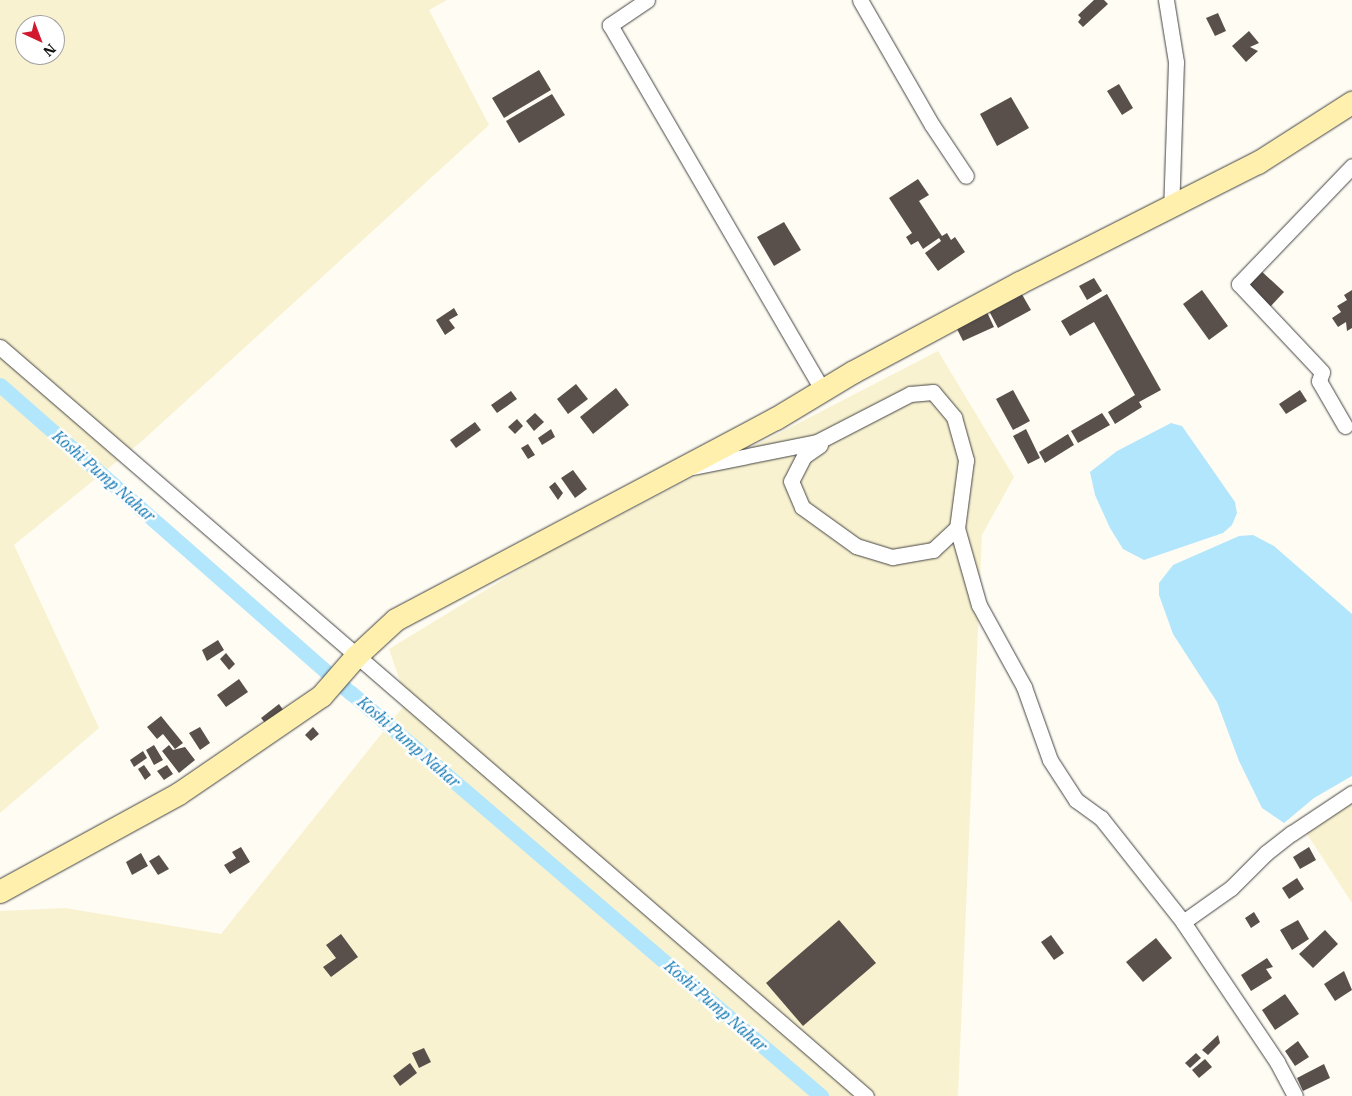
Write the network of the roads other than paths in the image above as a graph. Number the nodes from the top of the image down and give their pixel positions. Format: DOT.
graph roads {
  1 [pos="647,0"];
  2 [pos="860,0"];
  3 [pos="1166,0"];
  4 [pos="1350,109"];
  5 [pos="1352,166"];
  6 [pos="966,176"];
  7 [pos="1171,209"];
  8 [pos="0,348"];
  9 [pos="823,391"];
  10 [pos="862,416"];
  11 [pos="1344,426"];
  12 [pos="682,469"];
  13 [pos="957,528"];
  14 [pos="356,657"];
  15 [pos="1352,793"];
  16 [pos="0,892"];
  17 [pos="1183,922"];
  18 [pos="866,1096"];
  19 [pos="1295,1096"];
  1 -- 9 [label="street"];
  2 -- 6 [label="street"];
  3 -- 7 [label="street"];
  4 -- 7 [label="street"];
  5 -- 11 [label="street"];
  7 -- 9 [label="street"];
  8 -- 14 [label="street"];
  9 -- 12 [label="street"];
  10 -- 12 [label="street"];
  10 -- 13 [label="street"];
  10 -- 13 [label="street"];
  12 -- 14 [label="street"];
  13 -- 17 [label="street"];
  14 -- 16 [label="street"];
  14 -- 18 [label="street"];
  15 -- 17 [label="street"];
  17 -- 19 [label="street"];
}
